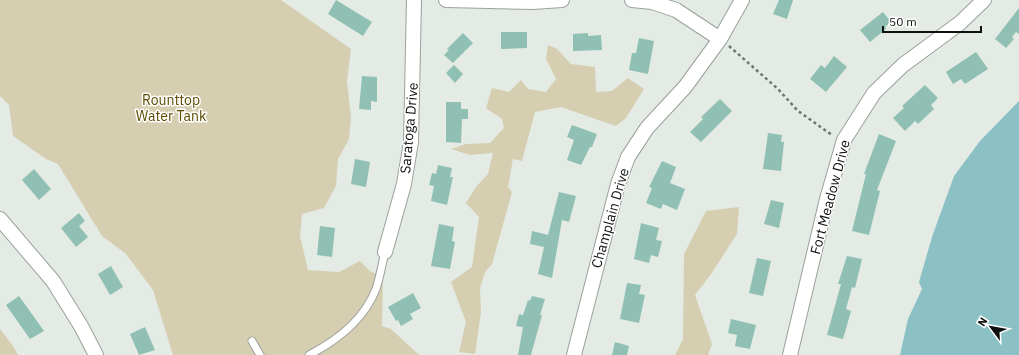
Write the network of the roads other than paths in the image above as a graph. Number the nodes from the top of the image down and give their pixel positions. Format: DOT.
graph roads {
  1 [pos="414,0"];
  2 [pos="446,0"];
  3 [pos="562,0"];
  4 [pos="632,0"];
  5 [pos="742,0"];
  6 [pos="984,0"];
  7 [pos="533,1"];
  8 [pos="720,38"];
  9 [pos="0,219"];
  10 [pos="385,252"];
  11 [pos="252,341"];
  12 [pos="96,355"];
  13 [pos="260,355"];
  14 [pos="309,355"];
  15 [pos="574,355"];
  16 [pos="790,355"];
  1 -- 10 [label="street, Saratoga Drive"];
  2 -- 7 [label="street"];
  3 -- 7 [label="street"];
  4 -- 8 [label="street"];
  5 -- 8 [label="street, Champlain Drive"];
  6 -- 16 [label="street, Fort Meadow Drive"];
  8 -- 15 [label="street, Champlain Drive"];
  9 -- 12 [label="street"];
  10 -- 14 [label="lane"];
  11 -- 13 [label="lane"];
}
